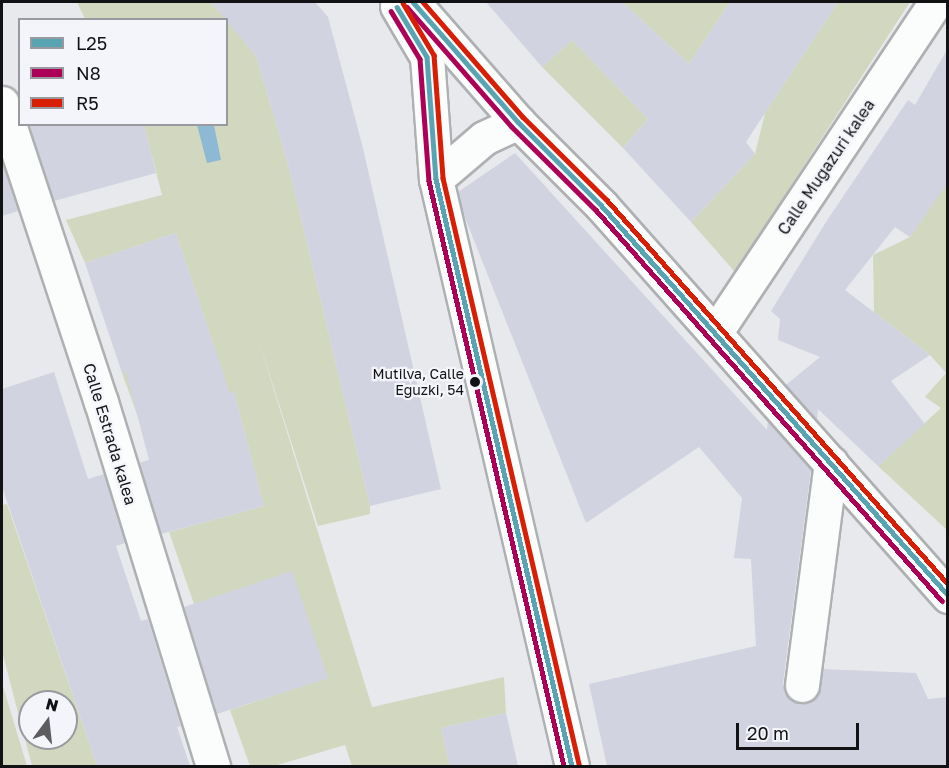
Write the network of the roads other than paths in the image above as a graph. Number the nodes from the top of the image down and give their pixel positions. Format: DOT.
graph roads {
  1 [pos="394,2"];
  2 [pos="413,2"];
  3 [pos="936,2"];
  4 [pos="2,103"];
  5 [pos="518,122"];
  6 [pos="436,179"];
  7 [pos="715,333"];
  8 [pos="831,463"];
  9 [pos="948,596"];
  10 [pos="802,685"];
  11 [pos="213,766"];
  12 [pos="572,766"];
  1 -- 6 [label="street"];
  2 -- 5 [label="street"];
  3 -- 7 [label="street, Calle Mugazuri kalea"];
  4 -- 11 [label="street, Calle Estrada kalea"];
  5 -- 6 [label="street"];
  5 -- 7 [label="street"];
  6 -- 12 [label="street"];
  7 -- 8 [label="street"];
  8 -- 9 [label="street"];
  8 -- 10 [label="street"];
}
